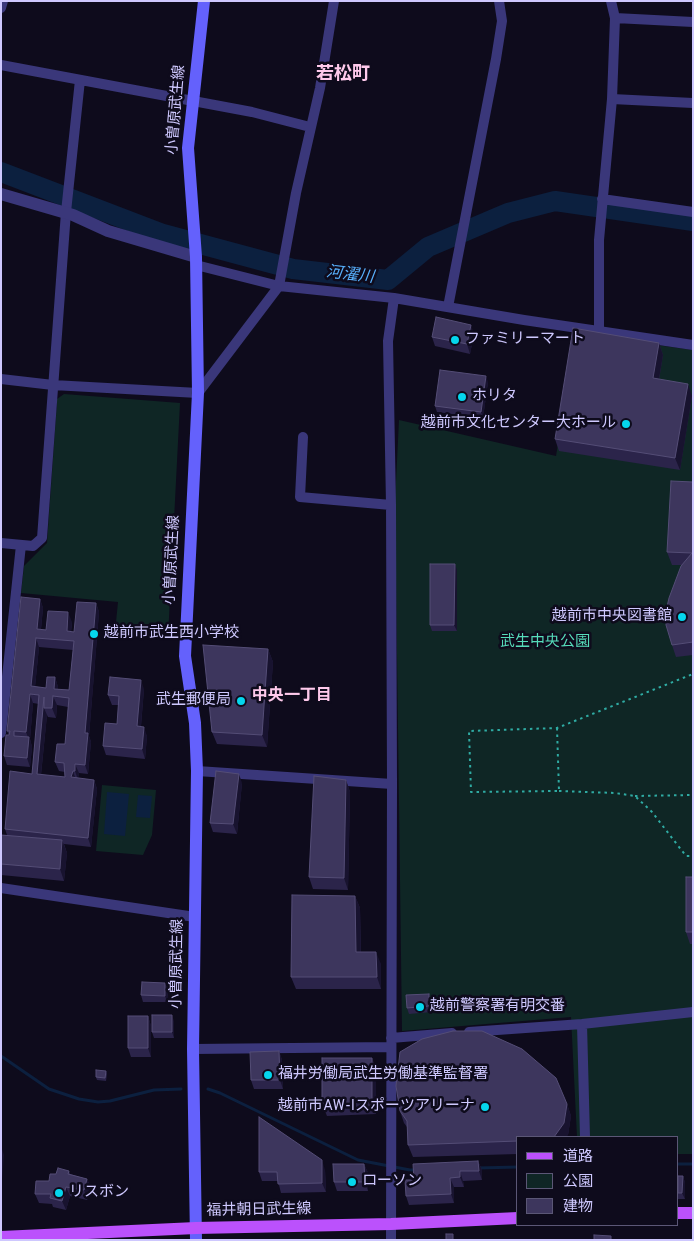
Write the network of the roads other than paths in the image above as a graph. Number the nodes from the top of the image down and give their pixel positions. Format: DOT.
graph roads {
  1 [pos="3,1"];
  2 [pos="204,1"];
  3 [pos="334,1"];
  4 [pos="499,1"];
  5 [pos="611,1"];
  6 [pos="1,8"];
  7 [pos="615,18"];
  8 [pos="693,22"];
  9 [pos="1,65"];
  10 [pos="80,80"];
  11 [pos="612,99"];
  12 [pos="193,101"];
  13 [pos="693,103"];
  14 [pos="310,127"];
  15 [pos="1,194"];
  16 [pos="602,199"];
  17 [pos="66,212"];
  18 [pos="693,212"];
  19 [pos="196,259"];
  20 [pos="279,286"];
  21 [pos="394,298"];
  22 [pos="448,308"];
  23 [pos="599,331"];
  24 [pos="693,345"];
  25 [pos="1,379"];
  26 [pos="53,385"];
  27 [pos="198,394"];
  28 [pos="303,436"];
  29 [pos="391,505"];
  30 [pos="1,543"];
  31 [pos="21,545"];
  32 [pos="1,733"];
  33 [pos="197,771"];
  34 [pos="392,784"];
  35 [pos="1,888"];
  36 [pos="195,917"];
  37 [pos="693,1012"];
  38 [pos="582,1024"];
  39 [pos="391,1042"];
  40 [pos="193,1049"];
  41 [pos="585,1136"];
  42 [pos="679,1213"];
  43 [pos="693,1213"];
  44 [pos="516,1218"];
  45 [pos="391,1224"];
  46 [pos="196,1234"];
  47 [pos="8,1238"];
  48 [pos="391,1240"];
  1 -- 6 [label="street"];
  2 -- 12 [label="main road, 小曽原武生線"];
  3 -- 14 [label="street"];
  4 -- 22 [label="street"];
  5 -- 7 [label="street"];
  7 -- 8 [label="street"];
  7 -- 11 [label="street"];
  9 -- 10 [label="street"];
  10 -- 12 [label="street"];
  10 -- 17 [label="street"];
  11 -- 13 [label="street"];
  11 -- 16 [label="street"];
  12 -- 14 [label="street"];
  12 -- 19 [label="main road, 小曽原武生線"];
  14 -- 20 [label="street"];
  15 -- 17 [label="street"];
  16 -- 18 [label="street"];
  16 -- 23 [label="street"];
  17 -- 19 [label="street"];
  17 -- 26 [label="street"];
  19 -- 20 [label="street"];
  19 -- 27 [label="main road, 小曽原武生線"];
  20 -- 21 [label="street"];
  20 -- 27 [label="street"];
  21 -- 22 [label="street"];
  21 -- 29 [label="street"];
  22 -- 23 [label="street"];
  23 -- 24 [label="street"];
  25 -- 26 [label="street"];
  26 -- 27 [label="street"];
  26 -- 31 [label="street"];
  27 -- 33 [label="main road, 小曽原武生線"];
  28 -- 29 [label="street"];
  29 -- 34 [label="street"];
  30 -- 31 [label="street"];
  31 -- 32 [label="street"];
  33 -- 34 [label="street"];
  33 -- 36 [label="main road, 小曽原武生線"];
  34 -- 39 [label="street"];
  35 -- 36 [label="street"];
  36 -- 40 [label="main road, 小曽原武生線"];
  37 -- 38 [label="street"];
  38 -- 39 [label="street"];
  38 -- 41 [label="street"];
  39 -- 40 [label="street"];
  39 -- 45 [label="street"];
  40 -- 46 [label="main road, 小曽原武生線"];
  42 -- 43 [label="main road"];
  44 -- 45 [label="main road, 福井朝日武生線"];
  45 -- 46 [label="main road, 福井朝日武生線"];
  45 -- 48 [label="street"];
  46 -- 47 [label="main road, 福井朝日武生線"];
}
